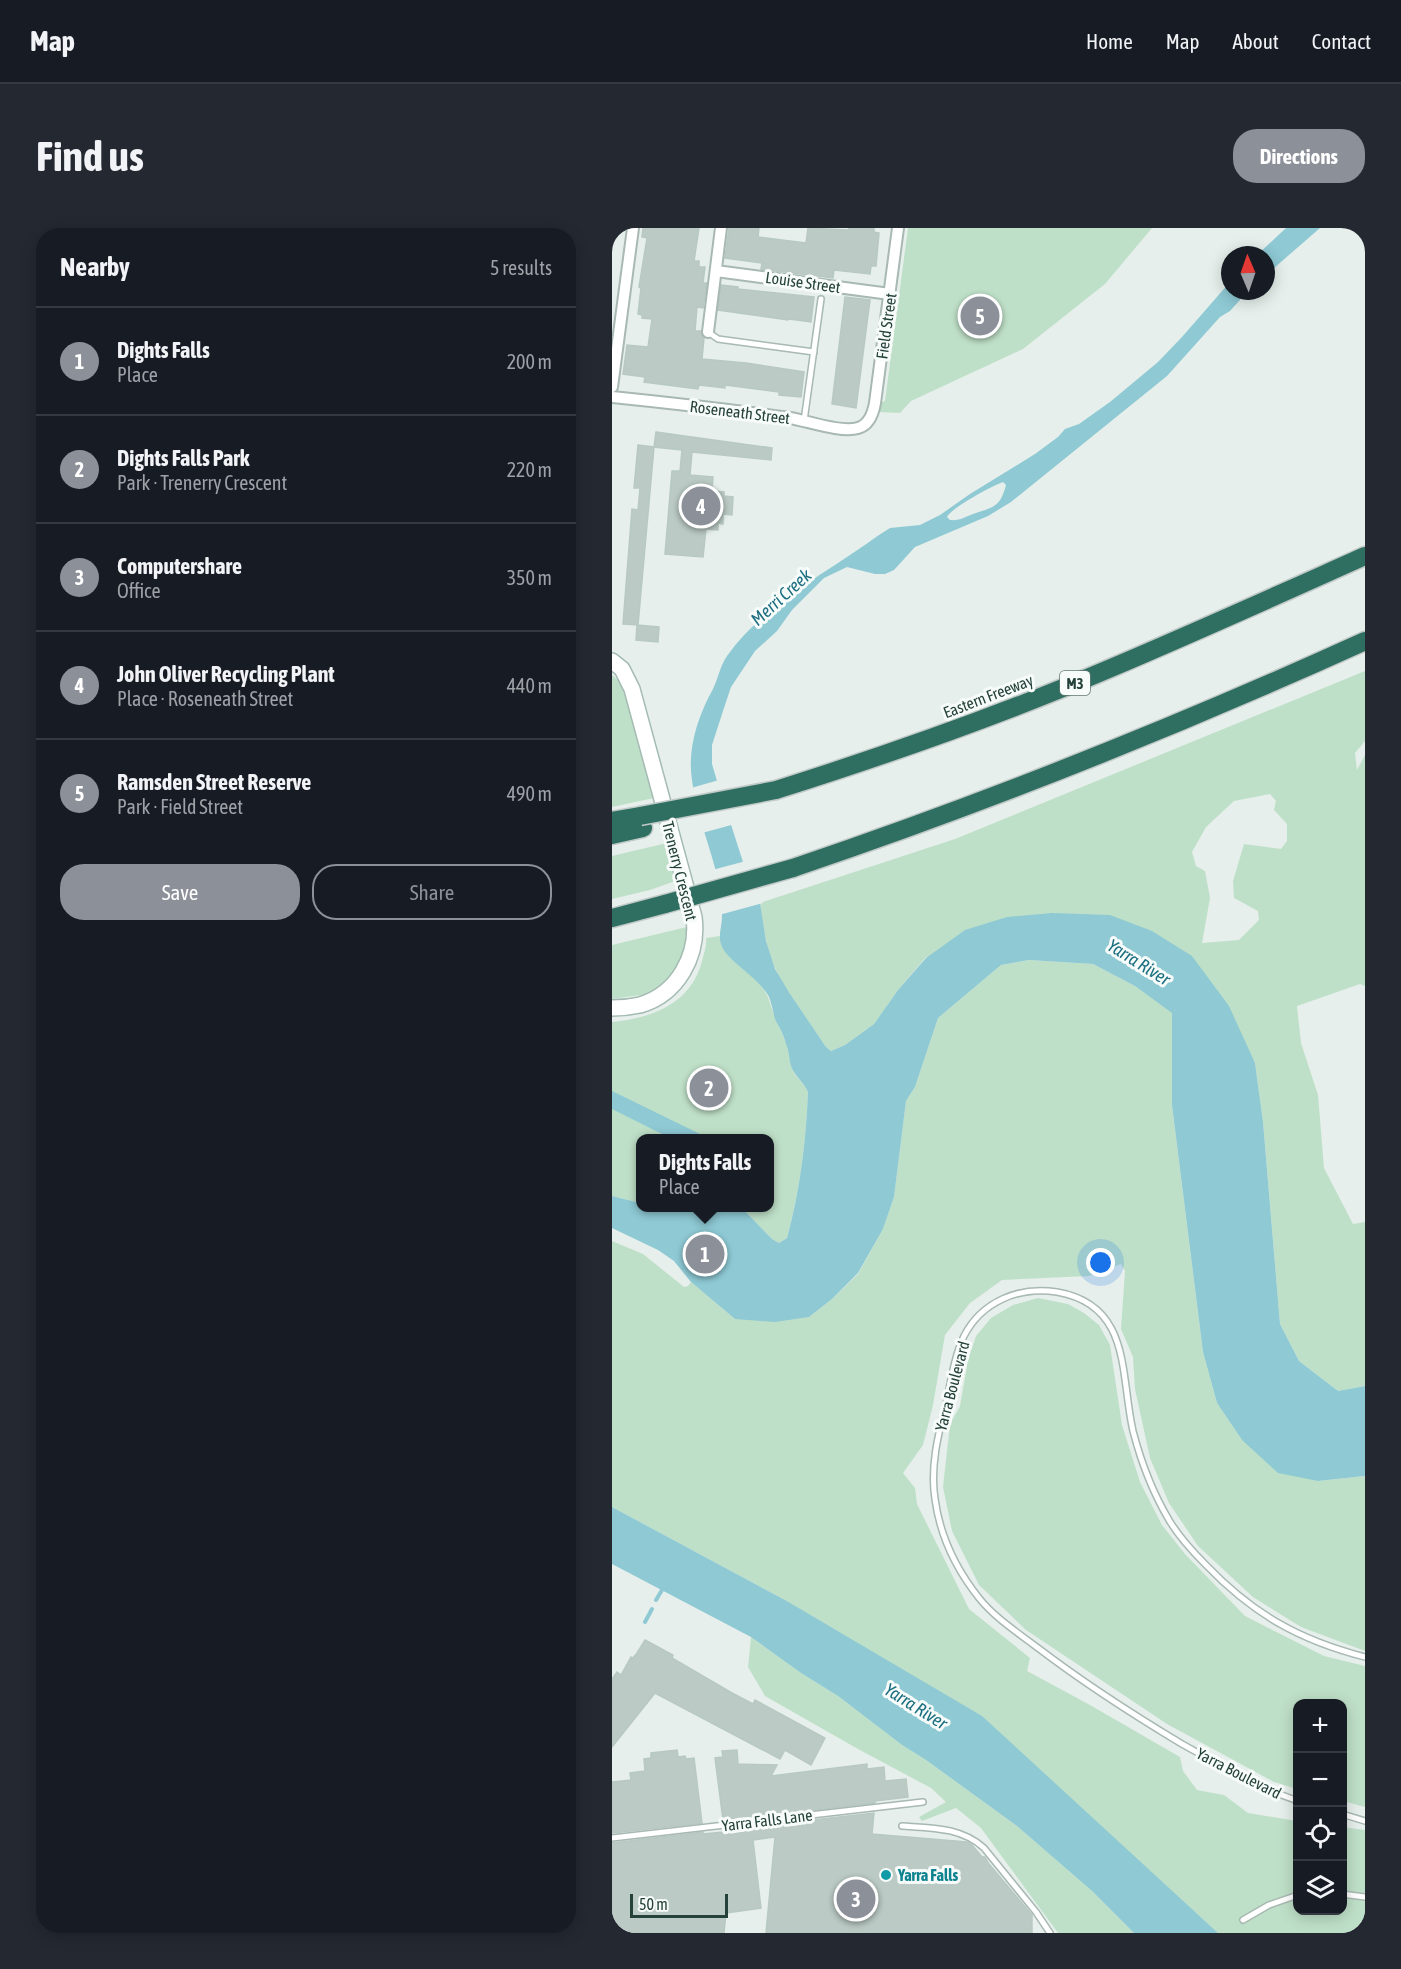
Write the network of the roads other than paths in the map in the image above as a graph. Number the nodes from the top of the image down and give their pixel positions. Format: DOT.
graph roads {
  1 [pos="633,228"];
  2 [pos="722,228"];
  3 [pos="898,228"];
  4 [pos="716,271"];
  5 [pos="890,294"];
  6 [pos="821,299"];
  7 [pos="617,317"];
  8 [pos="708,332"];
  9 [pos="814,352"];
  10 [pos="612,387"];
  11 [pos="612,397"];
  12 [pos="804,421"];
  13 [pos="867,423"];
  14 [pos="1365,556"];
  15 [pos="1365,641"];
  16 [pos="612,661"];
  17 [pos="612,671"];
  18 [pos="632,689"];
  19 [pos="612,821"];
  20 [pos="641,822"];
  21 [pos="612,835"];
  22 [pos="612,918"];
  23 [pos="612,1008"];
  24 [pos="1365,1657"];
  25 [pos="1293,1799"];
  26 [pos="923,1802"];
  27 [pos="1347,1816"];
  28 [pos="1365,1821"];
  29 [pos="902,1826"];
  30 [pos="612,1838"];
  31 [pos="1347,1895"];
  32 [pos="1293,1897"];
  33 [pos="1365,1897"];
  34 [pos="1244,1920"];
  35 [pos="1050,1933"];
  1 -- 7 [label="street"];
  2 -- 4 [label="street"];
  3 -- 5 [label="street, Field Street"];
  4 -- 5 [label="street, Louise Street"];
  4 -- 8 [label="street"];
  5 -- 13 [label="street, Field Street"];
  6 -- 9 [label="lane"];
  7 -- 10 [label="street"];
  8 -- 9 [label="lane"];
  9 -- 12 [label="lane"];
  11 -- 12 [label="street, Roseneath Street"];
  12 -- 13 [label="street, Roseneath Street"];
  14 -- 20 [label="highway, Eastern Freeway / M3, bridge"];
  15 -- 22 [label="highway, bridge"];
  16 -- 18 [label="street, Trenerry Crescent"];
  17 -- 18 [label="street"];
  18 -- 23 [label="street, Trenerry Crescent"];
  19 -- 20 [label="highway"];
  20 -- 21 [label="highway, Eastern Freeway / M3"];
  24 -- 25 [label="lane, Yarra Boulevard"];
  26 -- 30 [label="lane, Yarra Falls Lane"];
  27 -- 28 [label="lane"];
  29 -- 35 [label="lane"];
  31 -- 33 [label="lane"];
  32 -- 34 [label="lane"];
}
